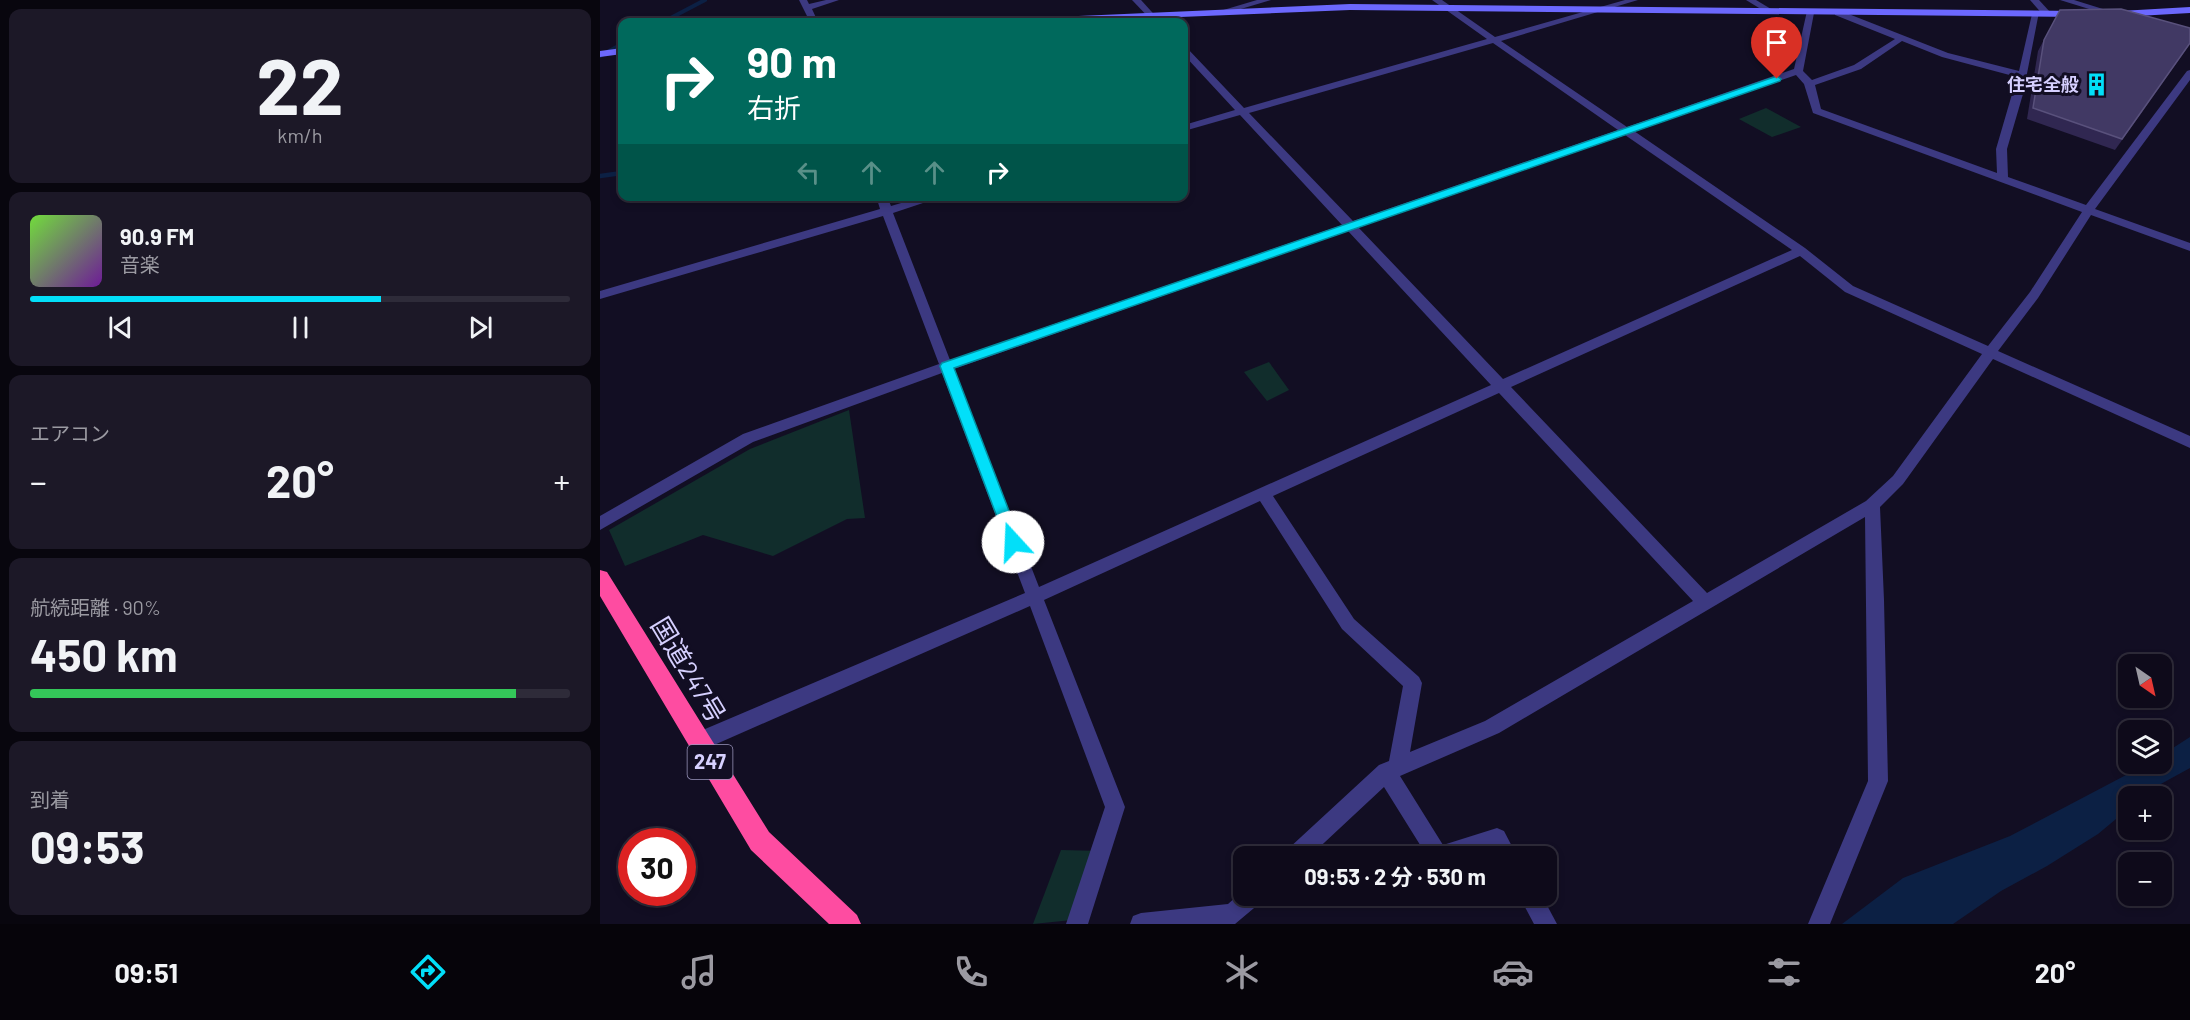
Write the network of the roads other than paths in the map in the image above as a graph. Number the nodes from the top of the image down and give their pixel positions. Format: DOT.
graph roads {
  1 [pos="835,0"];
  2 [pos="1136,0"];
  3 [pos="1267,0"];
  4 [pos="1436,0"];
  5 [pos="1634,0"];
  6 [pos="1750,0"];
  7 [pos="2034,0"];
  8 [pos="2064,0"];
  9 [pos="804,4"];
  10 [pos="1447,7"];
  11 [pos="1603,9"];
  12 [pos="2190,10"];
  13 [pos="1224,11"];
  14 [pos="1772,12"];
  15 [pos="1810,13"];
  16 [pos="1838,13"];
  17 [pos="2042,14"];
  18 [pos="2114,14"];
  19 [pos="812,18"];
  20 [pos="1152,18"];
  21 [pos="1162,18"];
  22 [pos="2147,24"];
  23 [pos="1900,39"];
  24 [pos="1496,40"];
  25 [pos="618,52"];
  26 [pos="600,54"];
  27 [pos="1188,54"];
  28 [pos="1798,71"];
  29 [pos="2190,73"];
  30 [pos="2022,75"];
  31 [pos="1809,84"];
  32 [pos="1242,112"];
  33 [pos="1188,127"];
  34 [pos="1626,131"];
  35 [pos="2003,178"];
  36 [pos="884,201"];
  37 [pos="922,201"];
  38 [pos="2089,209"];
  39 [pos="887,211"];
  40 [pos="1351,226"];
  41 [pos="2190,247"];
  42 [pos="1800,250"];
  43 [pos="600,295"];
  44 [pos="1990,353"];
  45 [pos="946,366"];
  46 [pos="1501,387"];
  47 [pos="2190,442"];
  48 [pos="1264,494"];
  49 [pos="1872,505"];
  50 [pos="600,524"];
  51 [pos="600,578"];
  52 [pos="1033,597"];
  53 [pos="1705,602"];
  54 [pos="698,742"];
  55 [pos="1392,770"];
  56 [pos="1306,846"];
  57 [pos="1433,846"];
  58 [pos="1471,846"];
  59 [pos="1501,846"];
  60 [pos="1242,906"];
  61 [pos="1536,906"];
  62 [pos="848,924"];
  63 [pos="1077,924"];
  64 [pos="1141,924"];
  65 [pos="1546,924"];
  66 [pos="1819,924"];
  1 -- 9 [label="street"];
  2 -- 20 [label="street"];
  3 -- 13 [label="street"];
  4 -- 10 [label="street"];
  5 -- 11 [label="street"];
  6 -- 14 [label="street"];
  7 -- 17 [label="street"];
  8 -- 18 [label="street"];
  9 -- 19 [label="street"];
  10 -- 11 [label="street"];
  10 -- 13 [label="street"];
  10 -- 24 [label="street"];
  11 -- 14 [label="street"];
  11 -- 24 [label="street"];
  12 -- 18 [label="street"];
  13 -- 21 [label="street"];
  14 -- 15 [label="street"];
  15 -- 16 [label="street"];
  15 -- 28 [label="street"];
  16 -- 17 [label="street"];
  16 -- 23 [label="street"];
  17 -- 18 [label="street"];
  17 -- 30 [label="street"];
  18 -- 22 [label="street"];
  23 -- 30 [label="street"];
  23 -- 31 [label="street"];
  24 -- 32 [label="street"];
  24 -- 34 [label="street"];
  25 -- 26 [label="street"];
  27 -- 32 [label="street"];
  28 -- 31 [label="street"];
  28 -- 34 [label="street"];
  29 -- 38 [label="street"];
  30 -- 35 [label="street"];
  31 -- 35 [label="street"];
  32 -- 33 [label="street"];
  32 -- 40 [label="street"];
  34 -- 40 [label="street"];
  34 -- 42 [label="street"];
  35 -- 38 [label="street"];
  36 -- 39 [label="street"];
  37 -- 39 [label="street"];
  38 -- 41 [label="street"];
  38 -- 44 [label="street"];
  39 -- 43 [label="street"];
  39 -- 45 [label="street"];
  40 -- 45 [label="street"];
  40 -- 46 [label="street"];
  42 -- 44 [label="street"];
  42 -- 46 [label="street"];
  44 -- 47 [label="street"];
  44 -- 49 [label="street"];
  45 -- 50 [label="street"];
  45 -- 52 [label="street"];
  46 -- 48 [label="street"];
  46 -- 53 [label="street"];
  48 -- 52 [label="street"];
  48 -- 55 [label="street"];
  49 -- 53 [label="street"];
  49 -- 66 [label="street"];
  51 -- 54 [label="highway, 国道247号 / 247"];
  52 -- 54 [label="street"];
  52 -- 63 [label="street"];
  53 -- 55 [label="street"];
  54 -- 62 [label="highway, 国道247号 / 247"];
  55 -- 56 [label="street"];
  55 -- 57 [label="street"];
  58 -- 59 [label="street"];
  60 -- 64 [label="street"];
  61 -- 65 [label="street"];
}
